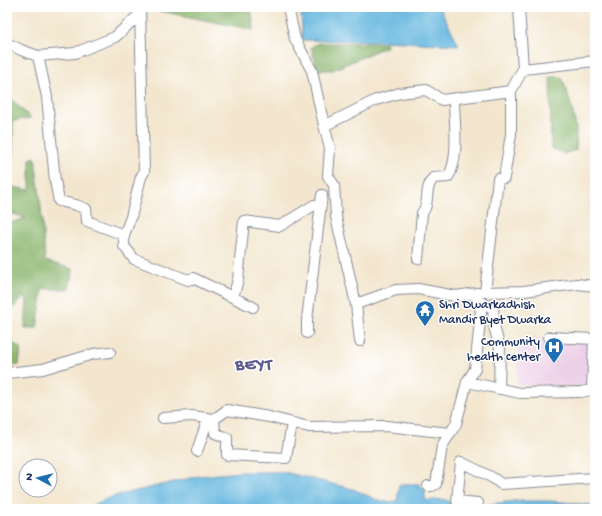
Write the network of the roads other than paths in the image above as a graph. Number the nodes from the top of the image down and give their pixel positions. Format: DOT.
graph roads {
  1 [pos="288,7"];
  2 [pos="519,7"];
  3 [pos="140,10"];
  4 [pos="7,43"];
  5 [pos="38,56"];
  6 [pos="595,62"];
  7 [pos="523,69"];
  8 [pos="511,91"];
  9 [pos="454,99"];
  10 [pos="324,126"];
  11 [pos="124,235"];
  12 [pos="418,259"];
  13 [pos="595,286"];
  14 [pos="480,295"];
  15 [pos="233,297"];
  16 [pos="356,304"];
  17 [pos="253,308"];
  18 [pos="308,333"];
  19 [pos="549,337"];
  20 [pos="360,341"];
  21 [pos="110,352"];
  22 [pos="7,373"];
  23 [pos="466,382"];
  24 [pos="499,389"];
  25 [pos="594,390"];
  26 [pos="163,418"];
  27 [pos="214,419"];
  28 [pos="292,423"];
  29 [pos="450,433"];
  30 [pos="196,451"];
  31 [pos="595,478"];
  32 [pos="428,486"];
  33 [pos="478,503"];
  1 -- 10 [label="street"];
  2 -- 7 [label="street"];
  3 -- 5 [label="street"];
  3 -- 11 [label="street"];
  4 -- 5 [label="street"];
  5 -- 11 [label="street"];
  6 -- 7 [label="street"];
  7 -- 8 [label="street"];
  8 -- 9 [label="street"];
  8 -- 14 [label="street"];
  9 -- 10 [label="street"];
  9 -- 12 [label="street"];
  10 -- 16 [label="street"];
  11 -- 15 [label="street"];
  13 -- 14 [label="street"];
  14 -- 16 [label="street"];
  14 -- 23 [label="street"];
  14 -- 24 [label="street"];
  15 -- 17 [label="street"];
  15 -- 18 [label="street"];
  16 -- 20 [label="street"];
  19 -- 25 [label="street"];
  21 -- 22 [label="street"];
  23 -- 24 [label="street"];
  23 -- 29 [label="street"];
  24 -- 25 [label="street"];
  26 -- 27 [label="street"];
  27 -- 28 [label="street"];
  27 -- 28 [label="street"];
  27 -- 30 [label="street"];
  28 -- 29 [label="street"];
  29 -- 32 [label="street"];
  31 -- 33 [label="street"];
}
